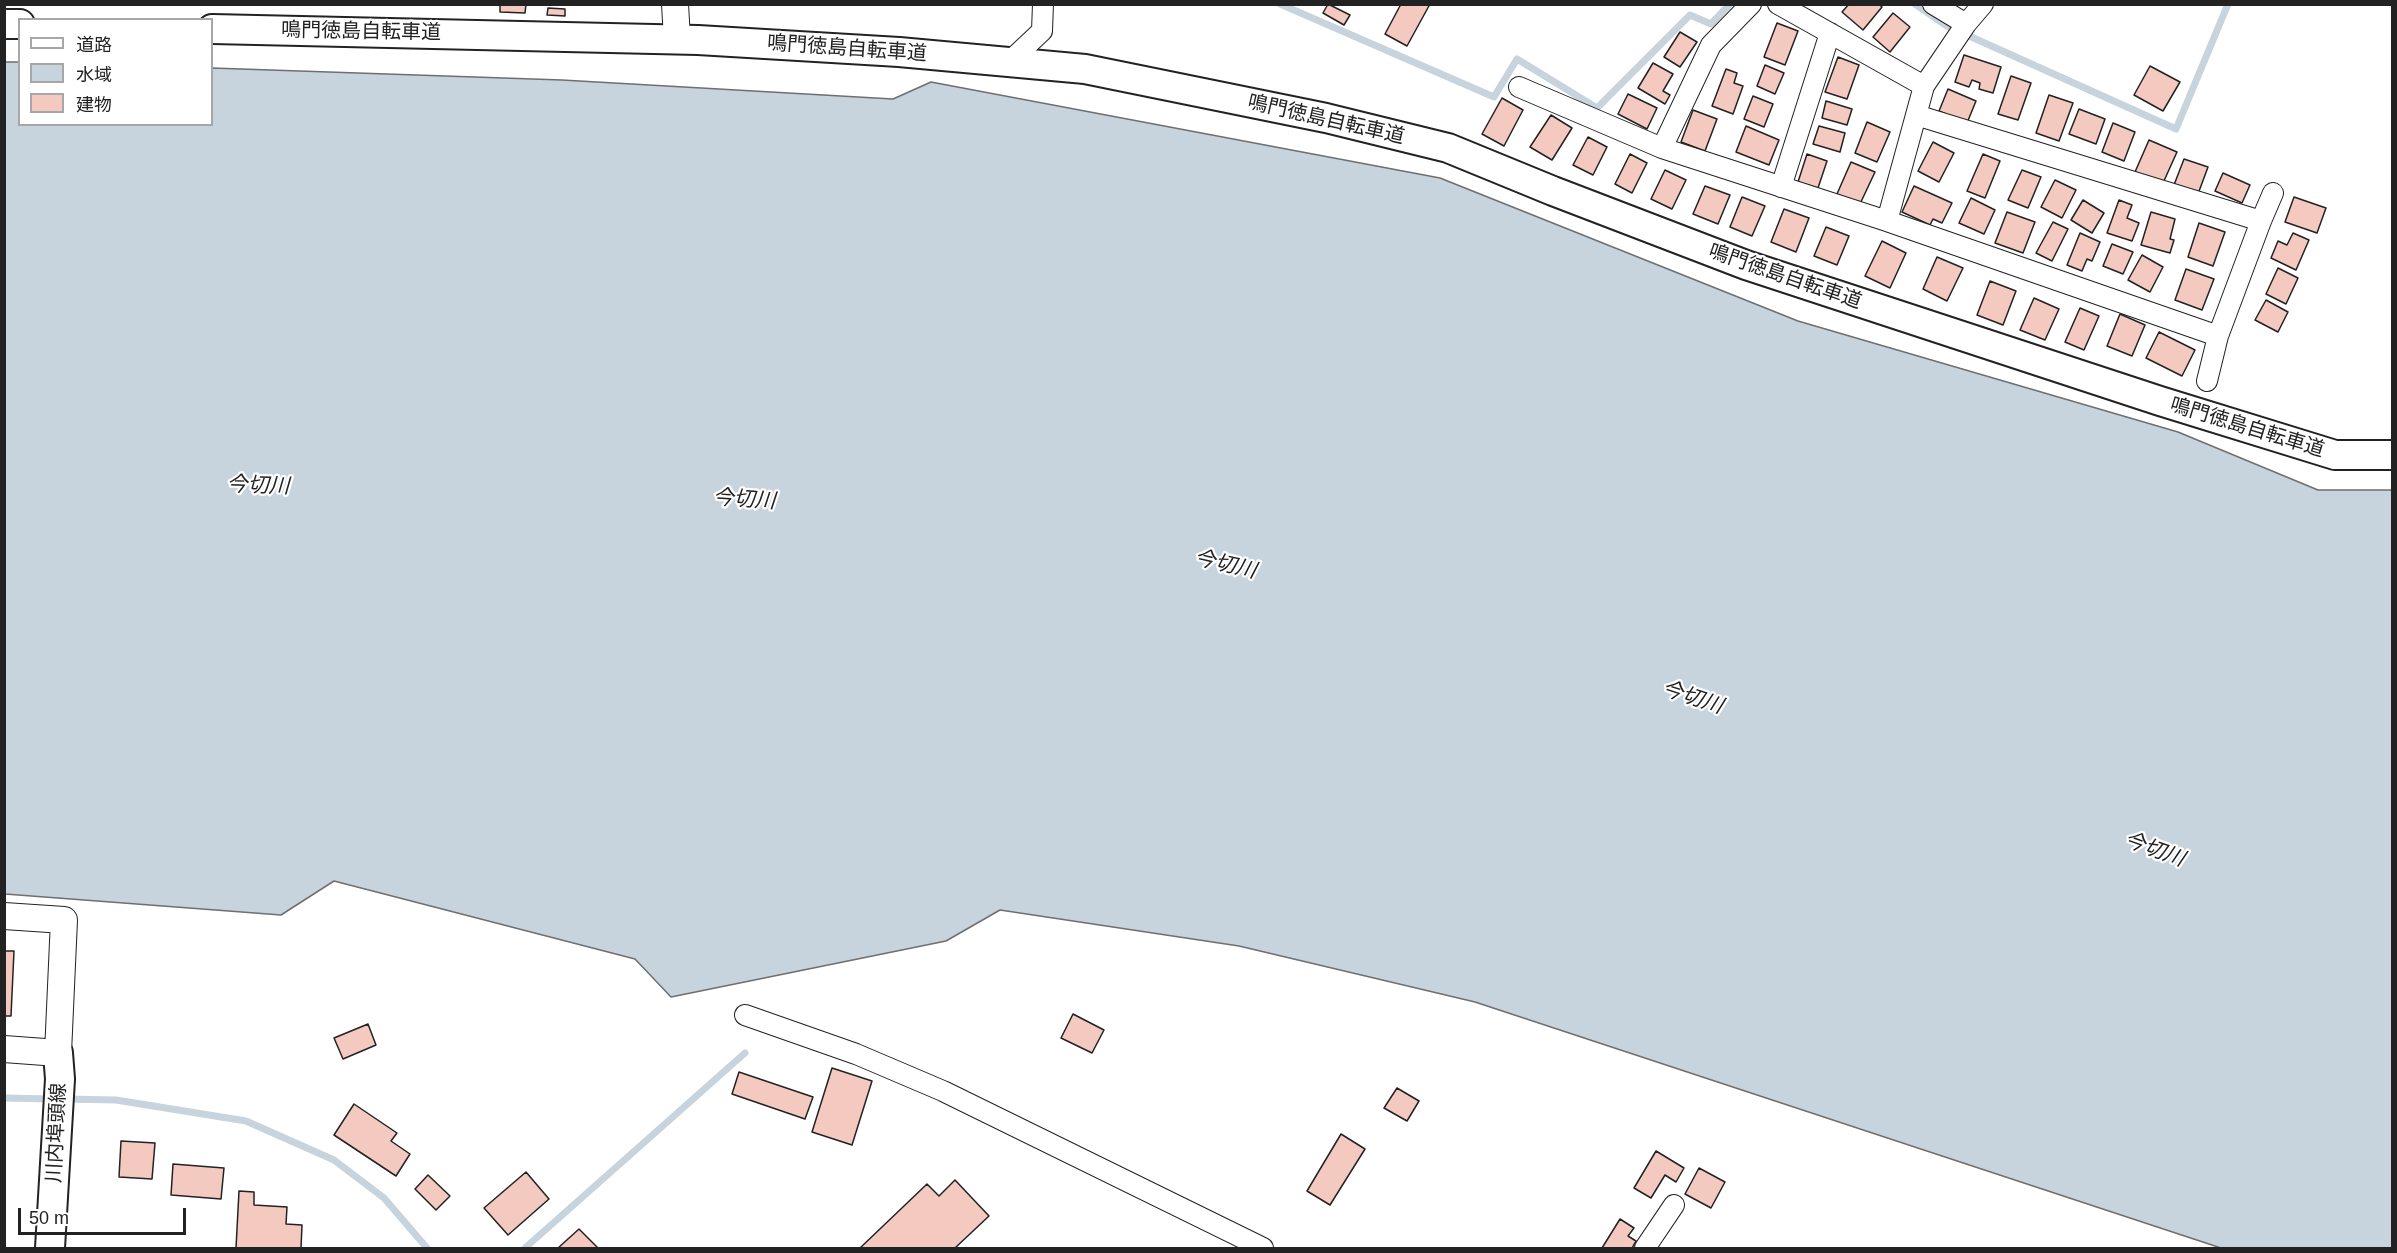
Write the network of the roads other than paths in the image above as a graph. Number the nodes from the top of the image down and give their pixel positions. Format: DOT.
graph roads {
  1 [pos="675,4"];
  2 [pos="1043,4"];
  3 [pos="1751,4"];
  4 [pos="1778,4"];
  5 [pos="1933,4"];
  6 [pos="1983,4"];
  7 [pos="1966,24"];
  8 [pos="213,28"];
  9 [pos="1830,33"];
  10 [pos="676,39"];
  11 [pos="1009,62"];
  12 [pos="1924,86"];
  13 [pos="1519,87"];
  14 [pos="1916,115"];
  15 [pos="1662,148"];
  16 [pos="1781,187"];
  17 [pos="2273,193"];
  18 [pos="1887,221"];
  19 [pos="2261,221"];
  20 [pos="2218,336"];
  21 [pos="2207,381"];
  22 [pos="2392,455"];
  23 [pos="4,916"];
  24 [pos="745,1015"];
  25 [pos="4,1049"];
  26 [pos="58,1053"];
  27 [pos="1674,1205"];
  28 [pos="50,1248"];
  29 [pos="1263,1248"];
  30 [pos="1645,1248"];
  1 -- 10 [label="street"];
  2 -- 11 [label="street"];
  3 -- 15 [label="street"];
  4 -- 9 [label="street"];
  5 -- 7 [label="street"];
  6 -- 7 [label="street"];
  7 -- 12 [label="street"];
  8 -- 10 [label="main road, 鳴門徳島自転車道"];
  9 -- 12 [label="street"];
  9 -- 16 [label="street"];
  10 -- 11 [label="main road, 鳴門徳島自転車道"];
  11 -- 22 [label="main road, 鳴門徳島自転車道"];
  12 -- 14 [label="street"];
  13 -- 15 [label="street"];
  14 -- 18 [label="street"];
  14 -- 19 [label="street"];
  15 -- 16 [label="street"];
  16 -- 18 [label="street"];
  17 -- 19 [label="street"];
  18 -- 20 [label="street"];
  19 -- 20 [label="street"];
  20 -- 21 [label="street"];
  23 -- 26 [label="street"];
  24 -- 29 [label="street"];
  25 -- 26 [label="street"];
  26 -- 28 [label="main road, 川内埠頭線"];
  27 -- 30 [label="street"];
}
